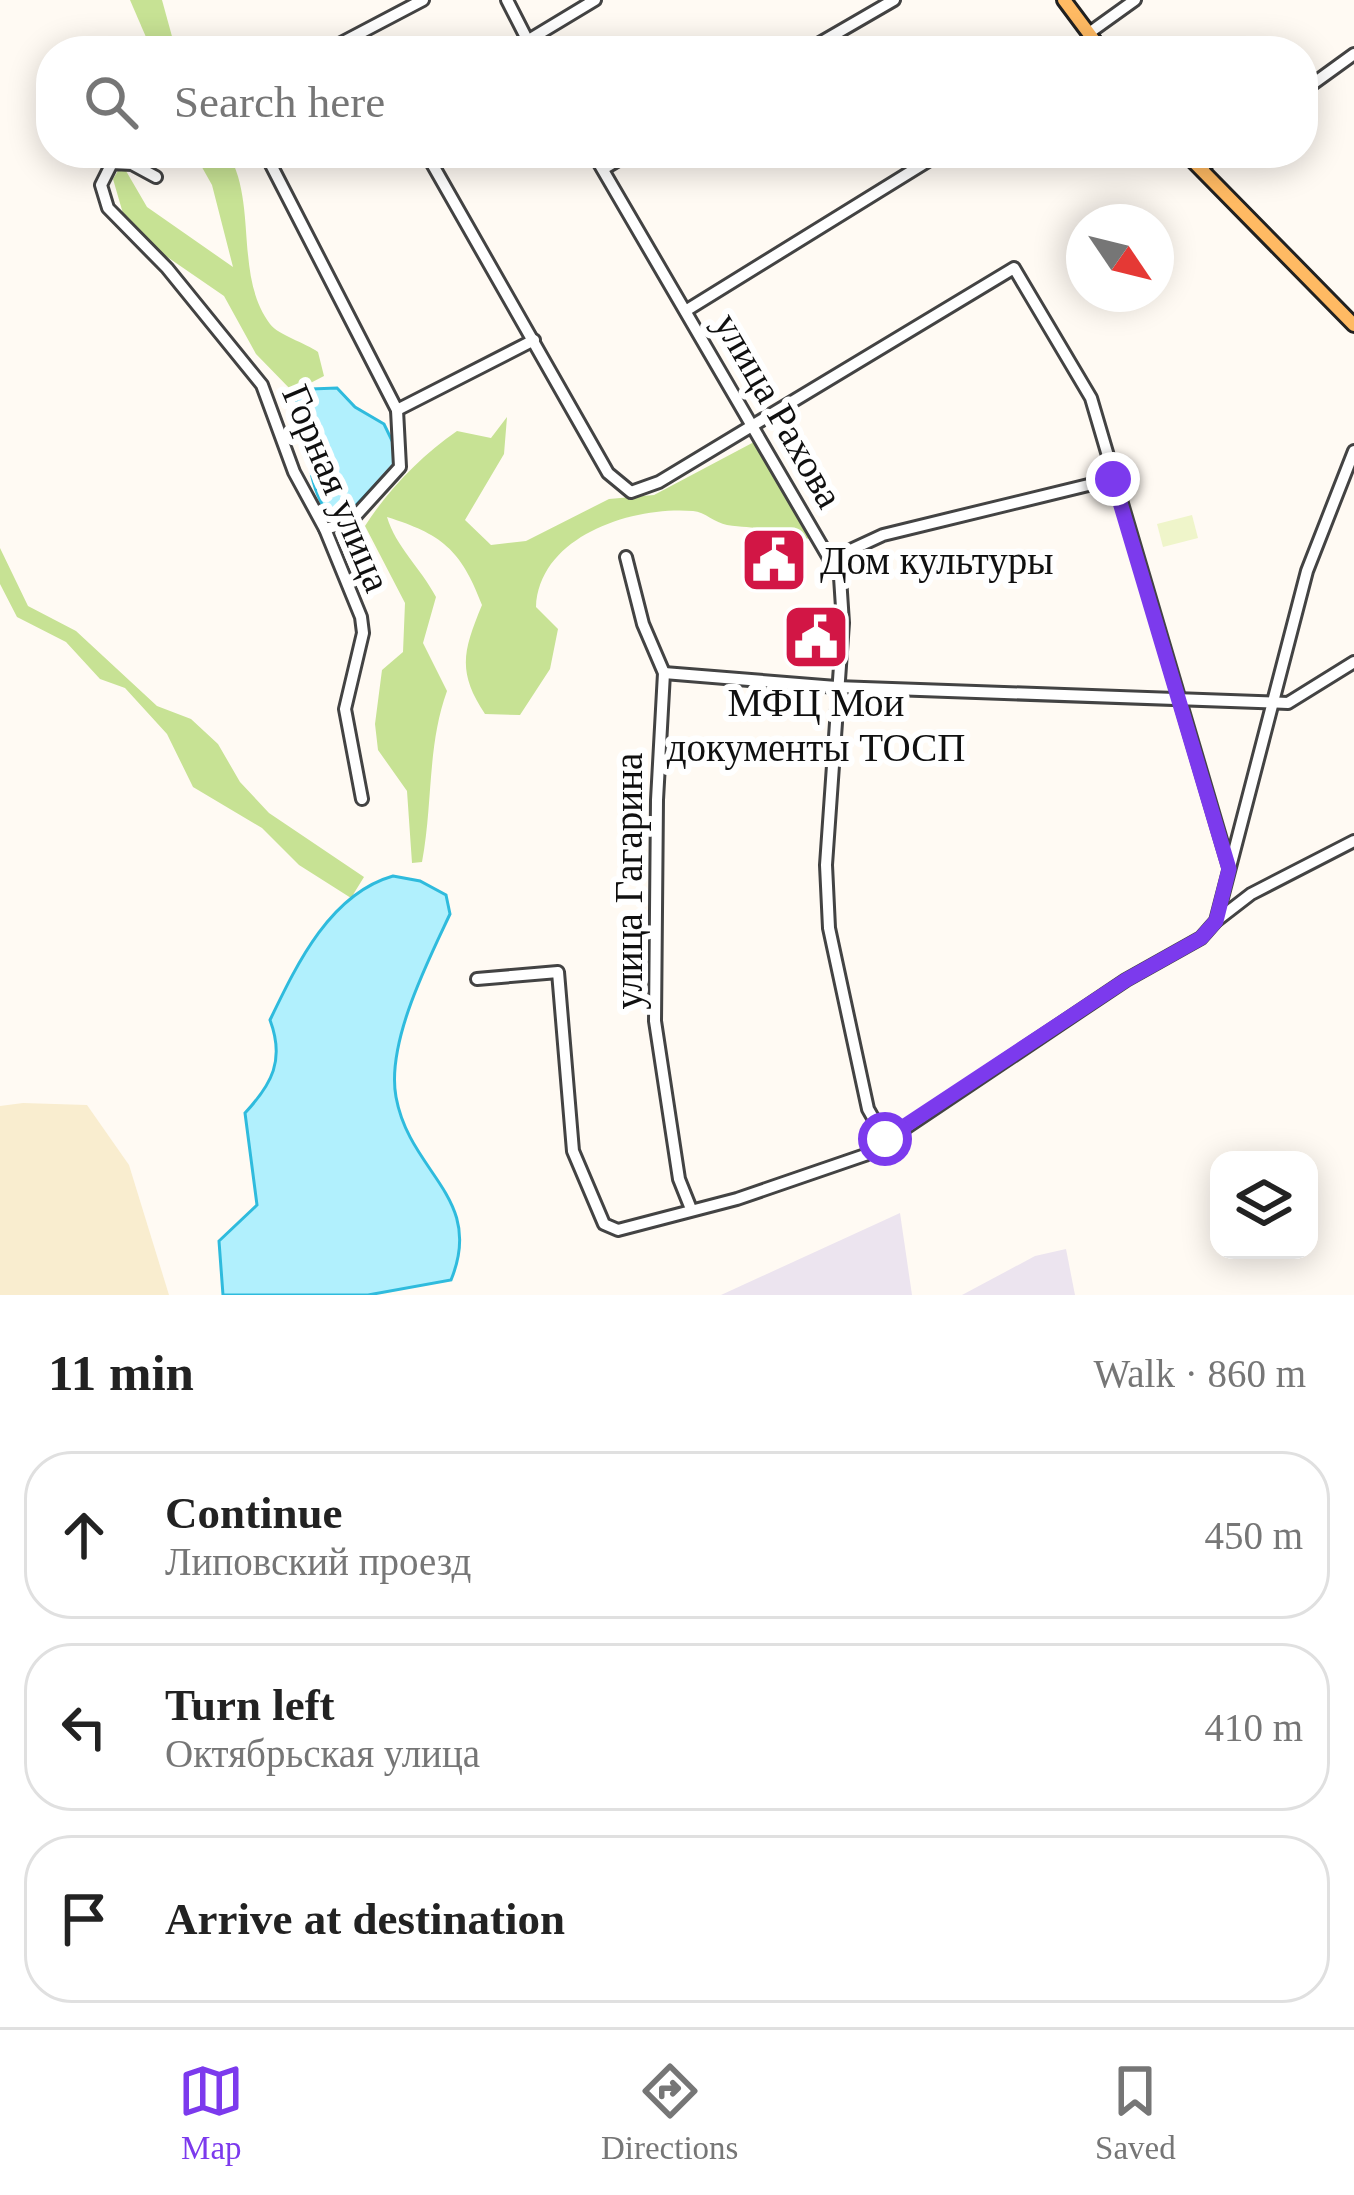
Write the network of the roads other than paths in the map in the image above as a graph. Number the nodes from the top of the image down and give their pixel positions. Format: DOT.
graph roads {
  1 [pos="423,0"];
  2 [pos="507,0"];
  3 [pos="595,0"];
  4 [pos="894,0"];
  5 [pos="1064,0"];
  6 [pos="1135,0"];
  7 [pos="1088,33"];
  8 [pos="358,34"];
  9 [pos="354,36"];
  10 [pos="525,36"];
  11 [pos="544,36"];
  12 [pos="832,36"];
  13 [pos="1090,36"];
  14 [pos="1354,54"];
  15 [pos="1318,80"];
  16 [pos="108,168"];
  17 [pos="139,168"];
  18 [pos="273,168"];
  19 [pos="435,168"];
  20 [pos="917,168"];
  21 [pos="603,169"];
  22 [pos="1201,169"];
  23 [pos="156,177"];
  24 [pos="687,310"];
  25 [pos="1354,326"];
  26 [pos="534,340"];
  27 [pos="397,410"];
  28 [pos="752,426"];
  29 [pos="1354,452"];
  30 [pos="1113,479"];
  31 [pos="325,529"];
  32 [pos="626,557"];
  33 [pos="830,560"];
  34 [pos="1353,665"];
  35 [pos="664,673"];
  36 [pos="836,688"];
  37 [pos="1275,698"];
  38 [pos="1176,699"];
  39 [pos="362,799"];
  40 [pos="1354,841"];
  41 [pos="1229,869"];
  42 [pos="1216,921"];
  43 [pos="476,979"];
  44 [pos="885,1139"];
  45 [pos="691,1209"];
  1 -- 8 [label="street"];
  2 -- 10 [label="street"];
  3 -- 11 [label="street"];
  4 -- 12 [label="street"];
  5 -- 7 [label="main road"];
  6 -- 7 [label="street"];
  7 -- 13 [label="main road"];
  8 -- 9 [label="street"];
  14 -- 15 [label="street"];
  16 -- 31 [label="street, Горная улица"];
  17 -- 23 [label="street, Горная улица"];
  18 -- 27 [label="street"];
  19 -- 26 [label="street"];
  20 -- 24 [label="street"];
  21 -- 24 [label="street, улица Рахова"];
  22 -- 25 [label="main road"];
  24 -- 28 [label="street, улица Рахова"];
  26 -- 27 [label="street"];
  26 -- 28 [label="street"];
  27 -- 31 [label="street"];
  28 -- 30 [label="street"];
  28 -- 33 [label="street, улица Рахова"];
  29 -- 37 [label="street"];
  30 -- 33 [label="street"];
  30 -- 38 [label="street"];
  31 -- 39 [label="street, Горная улица"];
  32 -- 35 [label="street, улица Гагарина"];
  33 -- 36 [label="street, улица Рахова"];
  34 -- 37 [label="street"];
  35 -- 36 [label="street"];
  35 -- 45 [label="street, улица Гагарина"];
  36 -- 38 [label="street"];
  36 -- 44 [label="street, улица Рахова"];
  37 -- 38 [label="street"];
  37 -- 41 [label="street"];
  38 -- 41 [label="street"];
  40 -- 42 [label="street"];
  41 -- 42 [label="street"];
  42 -- 44 [label="street"];
  43 -- 45 [label="street"];
  44 -- 45 [label="street"];
}
